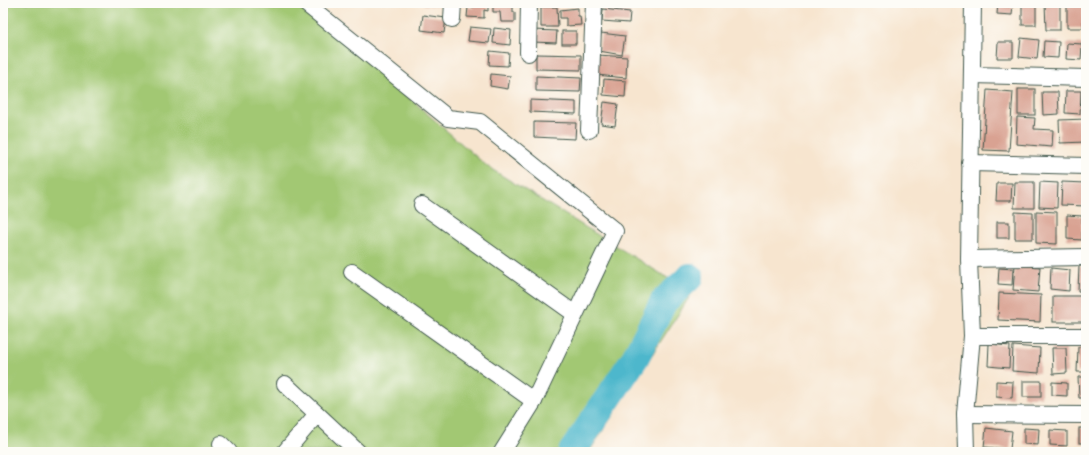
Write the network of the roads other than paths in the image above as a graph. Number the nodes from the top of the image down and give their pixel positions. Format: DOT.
graph roads {
  1 [pos="306,3"];
  2 [pos="453,3"];
  3 [pos="529,3"];
  4 [pos="594,3"];
  5 [pos="973,3"];
  6 [pos="452,19"];
  7 [pos="528,53"];
  8 [pos="972,75"];
  9 [pos="1086,78"];
  10 [pos="589,130"];
  11 [pos="970,163"];
  12 [pos="1086,166"];
  13 [pos="422,205"];
  14 [pos="1086,257"];
  15 [pos="969,259"];
  16 [pos="352,272"];
  17 [pos="575,314"];
  18 [pos="972,336"];
  19 [pos="1086,336"];
  20 [pos="285,384"];
  21 [pos="534,401"];
  22 [pos="317,414"];
  23 [pos="965,414"];
  24 [pos="1086,415"];
  25 [pos="286,452"];
  26 [pos="358,452"];
  27 [pos="502,452"];
  28 [pos="966,452"];
  1 -- 17 [label="street"];
  2 -- 6 [label="street"];
  3 -- 7 [label="street"];
  4 -- 10 [label="street"];
  5 -- 8 [label="street"];
  8 -- 9 [label="street"];
  8 -- 11 [label="street"];
  11 -- 12 [label="street"];
  11 -- 15 [label="street"];
  13 -- 17 [label="street"];
  14 -- 15 [label="street"];
  15 -- 18 [label="street"];
  16 -- 21 [label="street"];
  17 -- 21 [label="street"];
  18 -- 19 [label="street"];
  18 -- 23 [label="street"];
  20 -- 22 [label="street"];
  21 -- 27 [label="street"];
  22 -- 25 [label="street"];
  22 -- 26 [label="street"];
  23 -- 24 [label="street"];
  23 -- 28 [label="street"];
}
